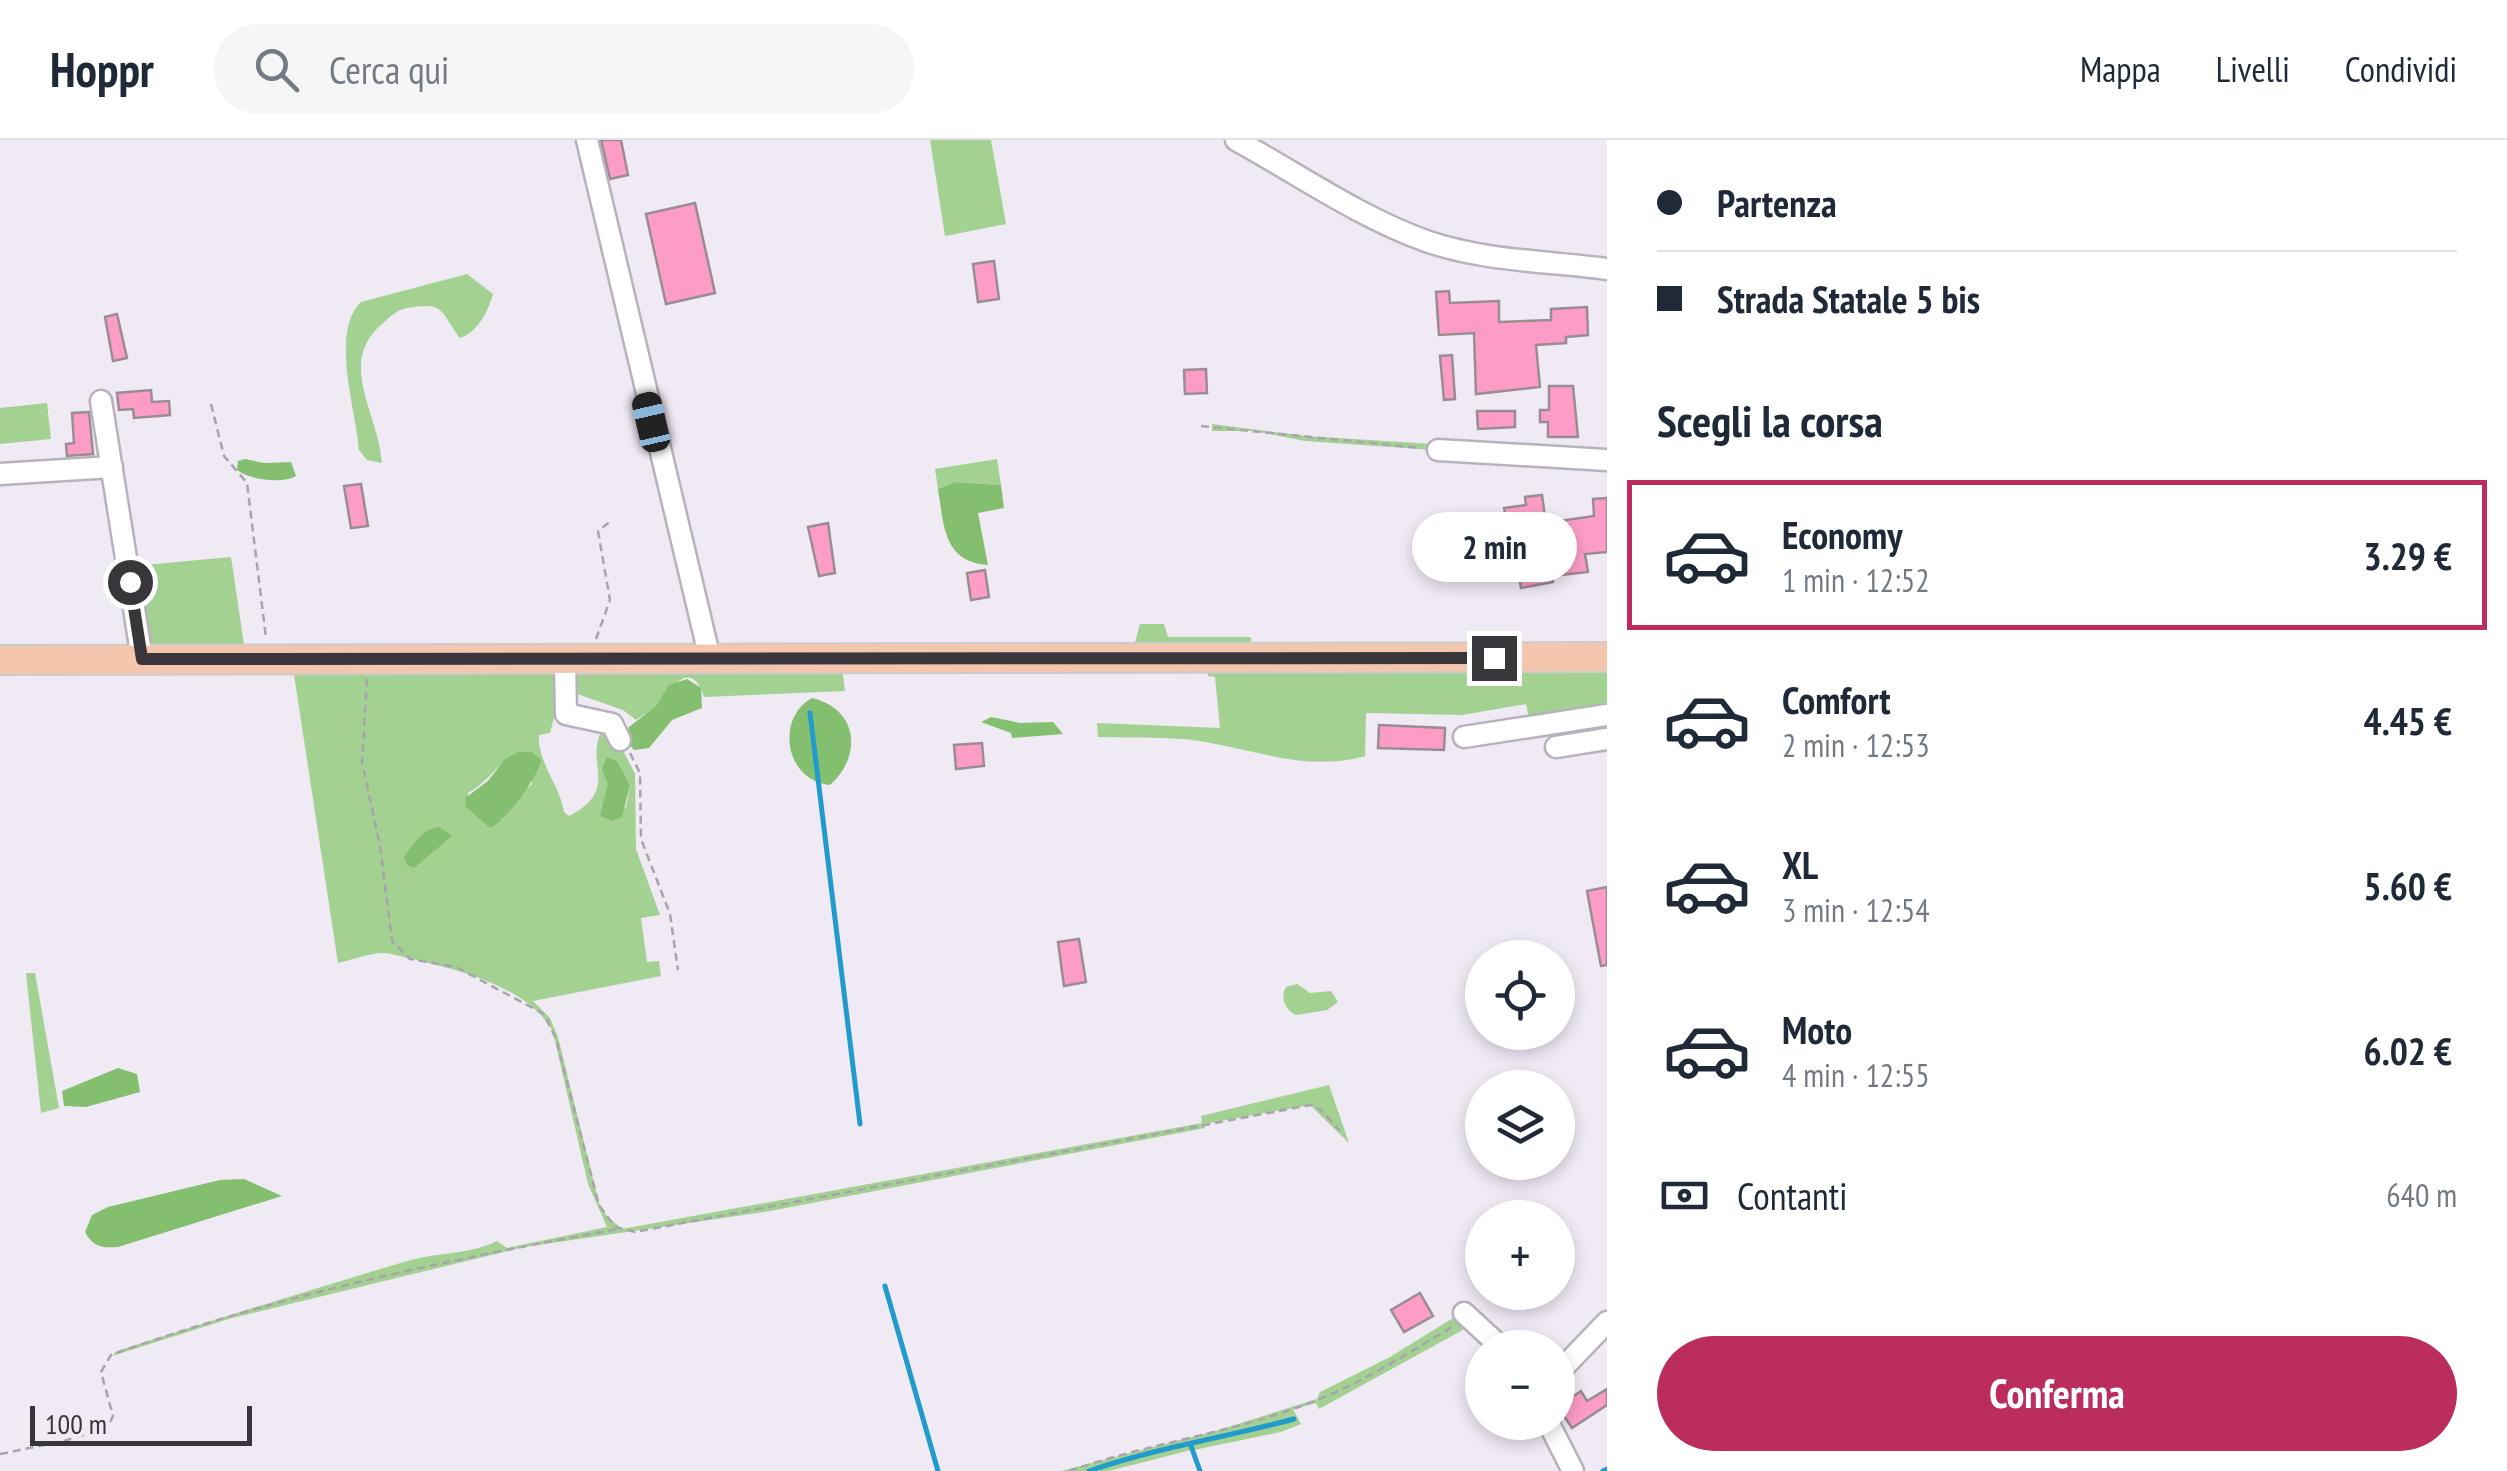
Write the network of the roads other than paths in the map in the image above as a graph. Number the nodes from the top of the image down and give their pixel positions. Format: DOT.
graph roads {
  1 [pos="587,140"];
  2 [pos="1236,140"];
  3 [pos="1607,268"];
  4 [pos="101,402"];
  5 [pos="1438,450"];
  6 [pos="1607,460"];
  7 [pos="112,467"];
  8 [pos="0,474"];
  9 [pos="1607,658"];
  10 [pos="142,659"];
  11 [pos="0,660"];
  12 [pos="579,660"];
  13 [pos="710,660"];
  14 [pos="1607,715"];
  15 [pos="1464,737"];
  16 [pos="1607,739"];
  17 [pos="620,740"];
  18 [pos="1556,747"];
  19 [pos="1466,1316"];
  20 [pos="1607,1322"];
  21 [pos="1482,1330"];
  22 [pos="1575,1355"];
  23 [pos="1557,1440"];
  24 [pos="1573,1471"];
  1 -- 13 [label="street"];
  2 -- 3 [label="street"];
  4 -- 7 [label="street"];
  5 -- 6 [label="street"];
  7 -- 8 [label="street"];
  7 -- 10 [label="street"];
  9 -- 13 [label="main road"];
  10 -- 11 [label="main road"];
  10 -- 12 [label="main road"];
  12 -- 13 [label="main road"];
  12 -- 17 [label="street"];
  14 -- 15 [label="street"];
  16 -- 18 [label="street"];
  19 -- 21 [label="street"];
  20 -- 22 [label="street"];
  23 -- 24 [label="street"];
}
